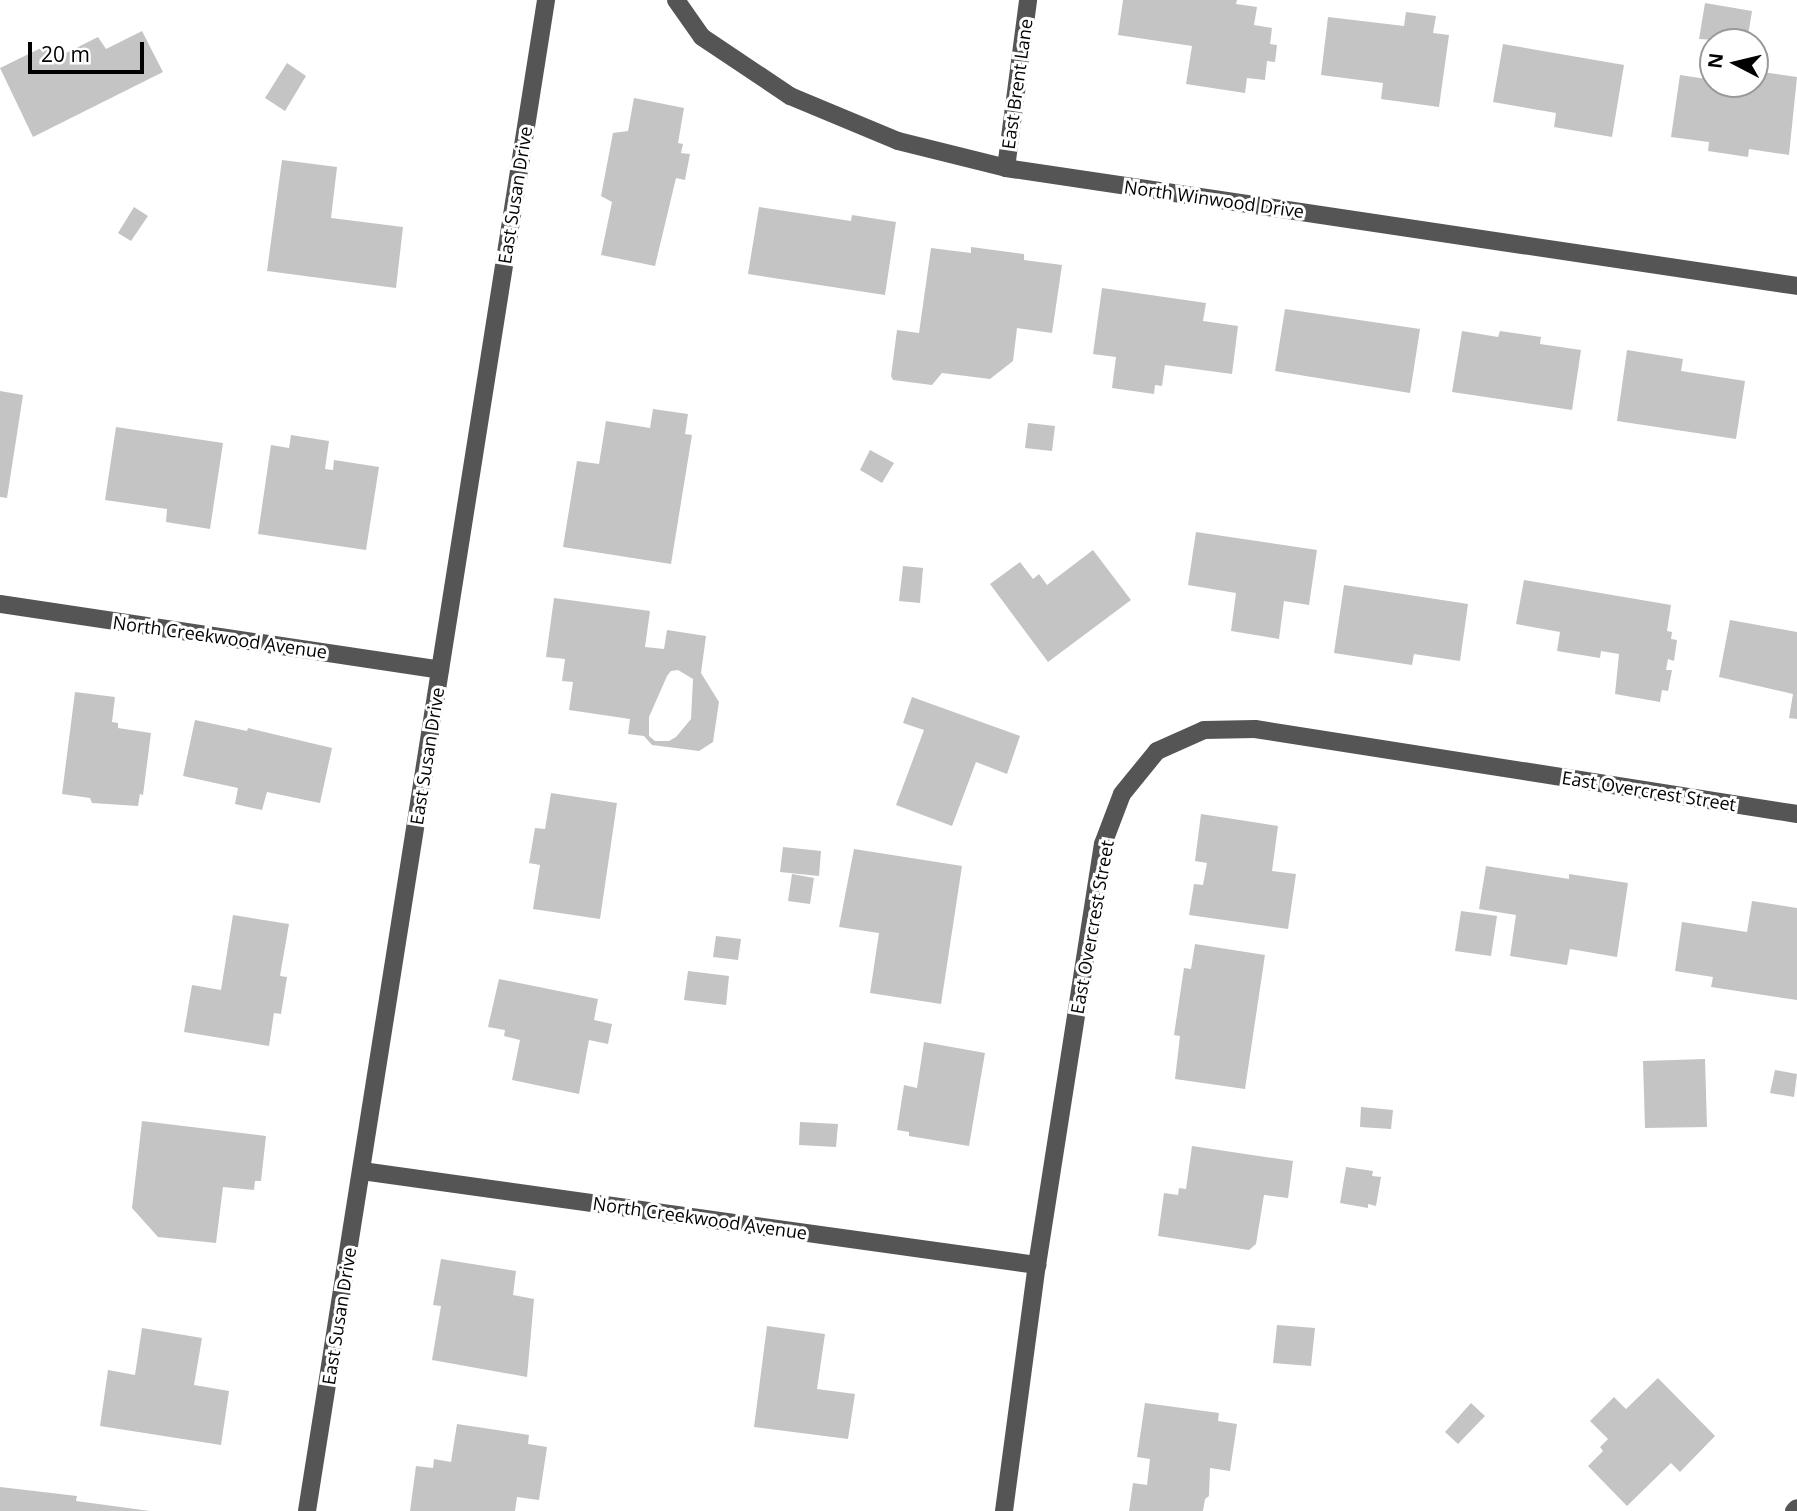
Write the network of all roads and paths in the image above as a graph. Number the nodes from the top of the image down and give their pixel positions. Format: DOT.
graph roads {
  1 [pos="546,0"];
  2 [pos="676,0"];
  3 [pos="1028,0"];
  4 [pos="1006,168"];
  5 [pos="1797,286"];
  6 [pos="0,604"];
  7 [pos="440,670"];
  8 [pos="1797,814"];
  9 [pos="362,1171"];
  10 [pos="1037,1265"];
  11 [pos="307,1511"];
  12 [pos="1004,1511"];
  1 -- 7 [label="street, East Susan Drive"];
  2 -- 4 [label="street, North Winwood Drive"];
  3 -- 4 [label="street, East Brent Lane"];
  4 -- 5 [label="street, North Winwood Drive"];
  6 -- 7 [label="street, North Creekwood Avenue"];
  7 -- 9 [label="street, East Susan Drive"];
  8 -- 10 [label="street, East Overcrest Street"];
  9 -- 10 [label="street, North Creekwood Avenue"];
  9 -- 11 [label="street, East Susan Drive"];
  10 -- 12 [label="street, East Overcrest Street"];
}
